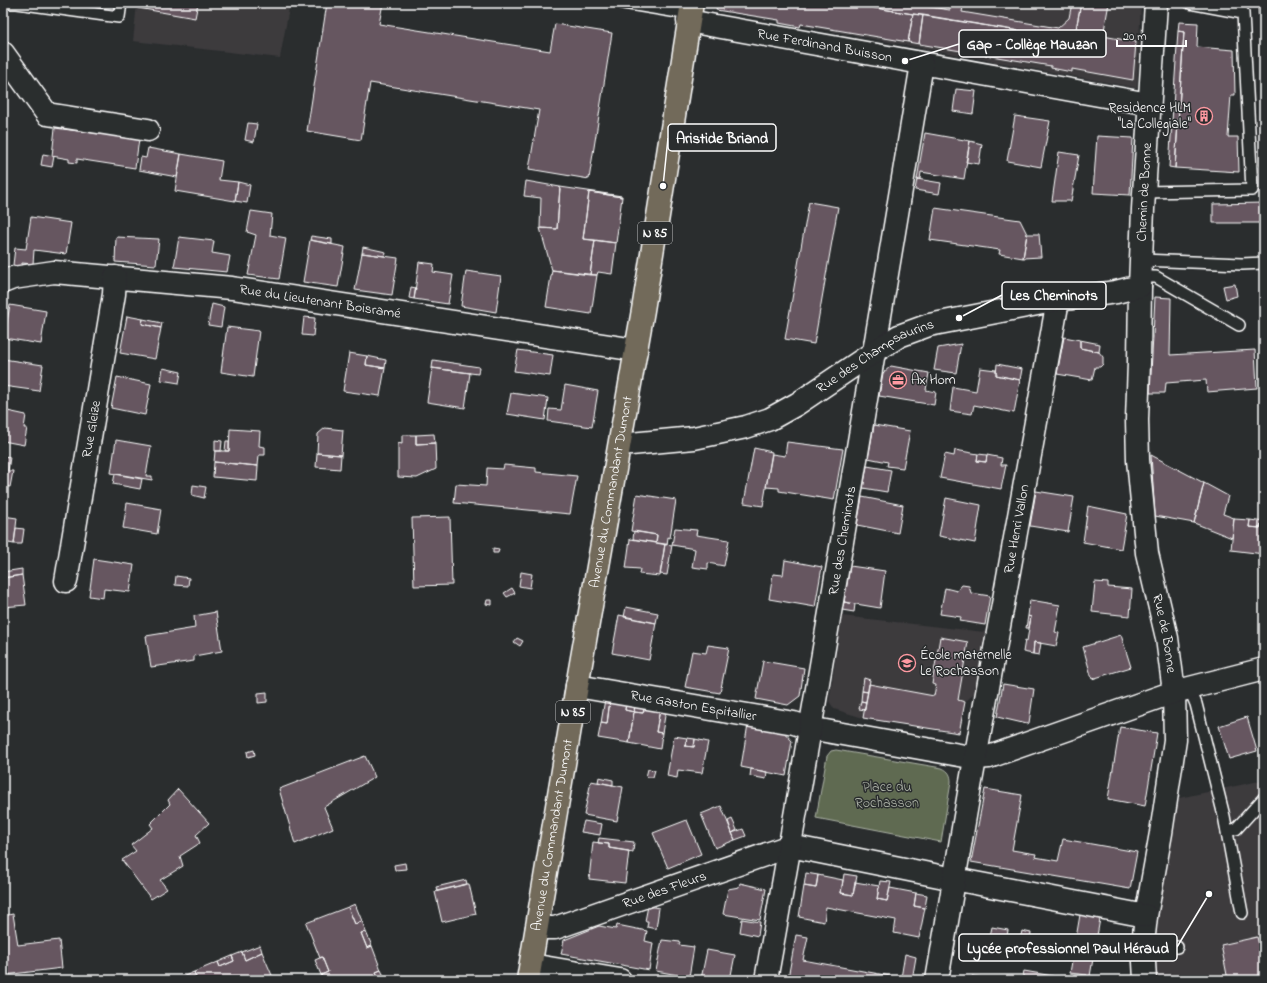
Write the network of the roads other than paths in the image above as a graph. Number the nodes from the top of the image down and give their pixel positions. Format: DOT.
graph roads {
  1 [pos="3,3"];
  2 [pos="121,3"];
  3 [pos="623,3"];
  4 [pos="1156,3"];
  5 [pos="1190,3"];
  6 [pos="690,13"];
  7 [pos="3,53"];
  8 [pos="922,64"];
  9 [pos="1150,104"];
  10 [pos="148,130"];
  11 [pos="1144,192"];
  12 [pos="1264,263"];
  13 [pos="1141,274"];
  14 [pos="115,277"];
  15 [pos="3,282"];
  16 [pos="1058,300"];
  17 [pos="1239,325"];
  18 [pos="636,350"];
  19 [pos="874,352"];
  20 [pos="620,445"];
  21 [pos="66,581"];
  22 [pos="1264,669"];
  23 [pos="577,686"];
  24 [pos="1181,691"];
  25 [pos="809,728"];
  26 [pos="976,758"];
  27 [pos="1264,798"];
  28 [pos="1227,831"];
  29 [pos="790,846"];
  30 [pos="954,879"];
  31 [pos="1242,913"];
  32 [pos="1146,916"];
  33 [pos="537,928"];
  34 [pos="1177,947"];
  35 [pos="1144,950"];
  36 [pos="530,972"];
  37 [pos="620,980"];
  38 [pos="766,980"];
  39 [pos="937,980"];
  40 [pos="1145,980"];
  1 -- 2 [label="lane"];
  3 -- 6 [label="lane"];
  4 -- 9 [label="street, Chemin de Bonne"];
  5 -- 11 [label="lane"];
  6 -- 8 [label="street, Rue Ferdinand Buisson"];
  6 -- 18 [label="main road, Avenue du Commandant Dumont / N 85"];
  7 -- 10 [label="street"];
  8 -- 9 [label="street, Rue Ferdinand Buisson"];
  8 -- 19 [label="street, Rue des Cheminots"];
  9 -- 11 [label="street, Chemin de Bonne"];
  11 -- 13 [label="street, Chemin de Bonne"];
  12 -- 13 [label="lane"];
  13 -- 16 [label="street, Rue des Champsaurins"];
  13 -- 17 [label="lane"];
  13 -- 24 [label="street, Rue de Bonne"];
  14 -- 15 [label="street, Rue du Lieutenant Boisramé"];
  14 -- 18 [label="street, Rue du Lieutenant Boisramé"];
  14 -- 21 [label="street, Rue Gleize"];
  16 -- 19 [label="street, Rue des Champsaurins"];
  16 -- 26 [label="street, Rue Henri Vallon"];
  18 -- 20 [label="main road, Avenue du Commandant Dumont / N 85"];
  19 -- 20 [label="street, Rue des Champsaurins"];
  19 -- 25 [label="street, Rue des Cheminots"];
  20 -- 23 [label="main road, Avenue du Commandant Dumont / N 85"];
  22 -- 24 [label="street"];
  23 -- 25 [label="street, Rue Gaston Espitallier"];
  23 -- 33 [label="main road, Avenue du Commandant Dumont / N 85"];
  24 -- 26 [label="street"];
  24 -- 28 [label="lane"];
  24 -- 32 [label="street, Rue de Bonne"];
  25 -- 26 [label="street"];
  25 -- 29 [label="street"];
  26 -- 30 [label="street"];
  27 -- 28 [label="lane"];
  28 -- 31 [label="lane"];
  29 -- 30 [label="street"];
  29 -- 33 [label="street, Rue des Fleurs"];
  29 -- 38 [label="street"];
  30 -- 32 [label="street"];
  30 -- 39 [label="street"];
  32 -- 35 [label="street, Rue de Bonne"];
  33 -- 36 [label="main road, Avenue du Commandant Dumont / N 85"];
  34 -- 35 [label="lane"];
  35 -- 40 [label="street, Rue de Bonne"];
  36 -- 37 [label="street"];
}
